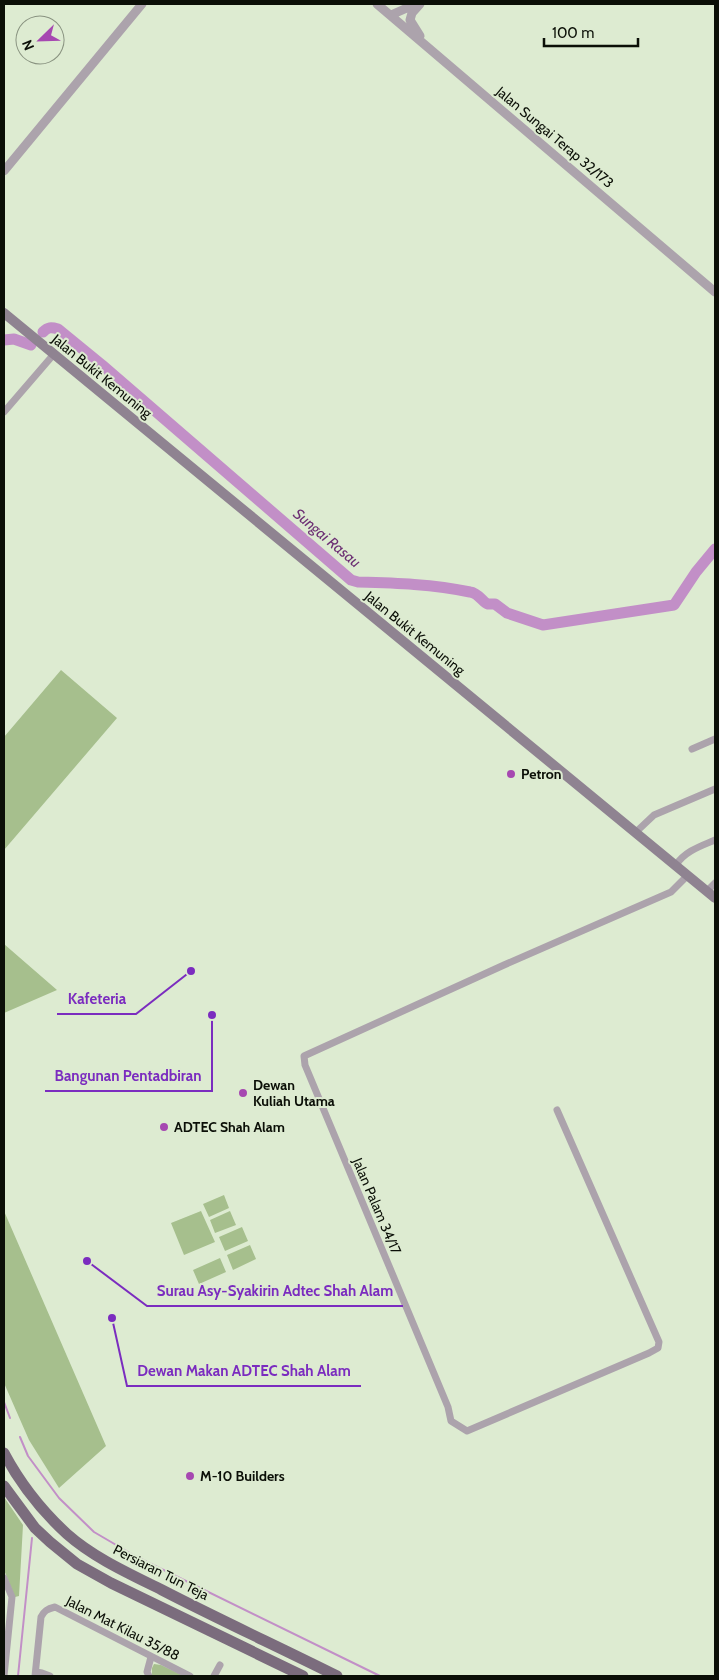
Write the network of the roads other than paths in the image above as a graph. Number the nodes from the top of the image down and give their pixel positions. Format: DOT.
graph roads {
  1 [pos="142,4"];
  2 [pos="418,4"];
  3 [pos="381,5"];
  4 [pos="391,15"];
  5 [pos="428,47"];
  6 [pos="4,171"];
  7 [pos="715,292"];
  8 [pos="4,313"];
  9 [pos="54,354"];
  10 [pos="4,412"];
  11 [pos="715,739"];
  12 [pos="692,749"];
  13 [pos="715,789"];
  14 [pos="636,832"];
  15 [pos="715,840"];
  16 [pos="676,865"];
  17 [pos="688,876"];
  18 [pos="715,883"];
  19 [pos="711,894"];
  20 [pos="556,1110"];
  21 [pos="4,1453"];
  22 [pos="4,1486"];
  23 [pos="4,1578"];
  24 [pos="151,1657"];
  25 [pos="4,1663"];
  26 [pos="220,1665"];
  27 [pos="35,1674"];
  28 [pos="4,1676"];
  29 [pos="50,1676"];
  30 [pos="149,1676"];
  31 [pos="190,1676"];
  32 [pos="214,1676"];
  33 [pos="303,1676"];
  34 [pos="337,1676"];
  1 -- 6 [label="street"];
  2 -- 4 [label="street"];
  2 -- 5 [label="street"];
  3 -- 4 [label="street, Jalan Sungai Terap 32/173"];
  4 -- 5 [label="street, Jalan Sungai Terap 32/173"];
  5 -- 7 [label="street, Jalan Sungai Terap 32/173"];
  8 -- 9 [label="main road, Jalan Bukit Kemuning"];
  9 -- 10 [label="street"];
  9 -- 14 [label="main road, Jalan Bukit Kemuning"];
  11 -- 12 [label="street"];
  13 -- 14 [label="street"];
  14 -- 16 [label="main road, Jalan Bukit Kemuning"];
  15 -- 16 [label="street"];
  16 -- 17 [label="main road, Jalan Bukit Kemuning"];
  17 -- 19 [label="main road, Jalan Bukit Kemuning"];
  17 -- 20 [label="street, Jalan Palam 34/17"];
  18 -- 19 [label="street"];
  21 -- 34 [label="main road, Persiaran Tun Teja"];
  22 -- 33 [label="main road"];
  23 -- 25 [label="street"];
  24 -- 27 [label="street, Jalan Mat Kilau 35/88"];
  24 -- 30 [label="street"];
  24 -- 31 [label="street, Jalan Mat Kilau 35/88"];
  25 -- 28 [label="street"];
  26 -- 32 [label="street"];
  27 -- 29 [label="street"];
}
